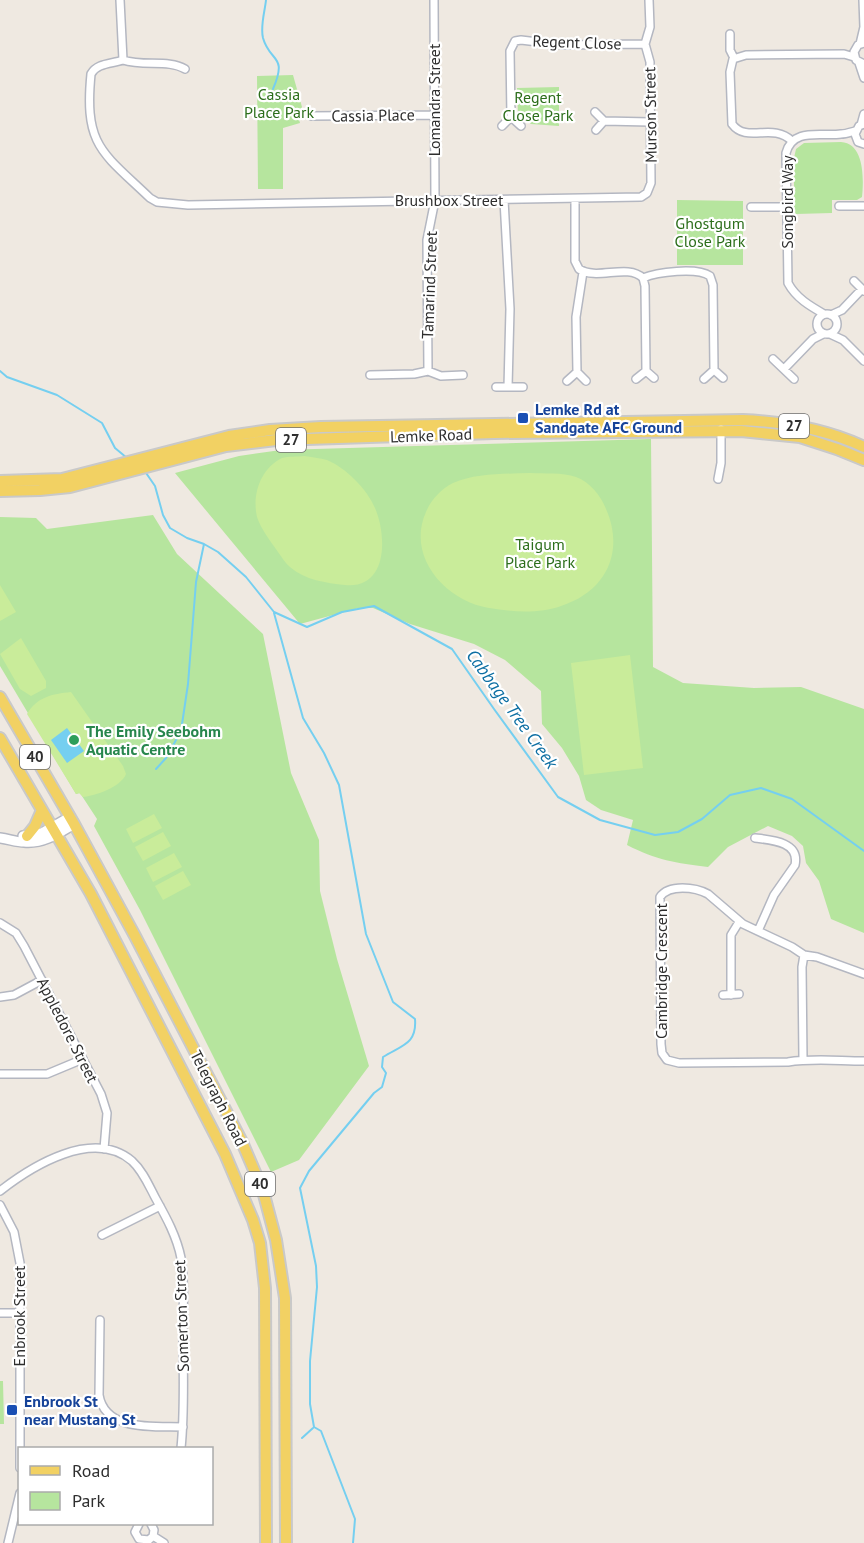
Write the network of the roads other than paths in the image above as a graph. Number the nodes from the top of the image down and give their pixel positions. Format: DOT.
graph roads {
  1 [pos="120,0"];
  2 [pos="434,0"];
  3 [pos="649,0"];
  4 [pos="863,0"];
  5 [pos="864,28"];
  6 [pos="730,34"];
  7 [pos="645,44"];
  8 [pos="859,54"];
  9 [pos="734,58"];
  10 [pos="123,60"];
  11 [pos="185,69"];
  12 [pos="864,78"];
  13 [pos="595,112"];
  14 [pos="864,114"];
  15 [pos="435,115"];
  16 [pos="310,116"];
  17 [pos="511,117"];
  18 [pos="604,121"];
  19 [pos="650,122"];
  20 [pos="862,124"];
  21 [pos="502,126"];
  22 [pos="521,126"];
  23 [pos="596,130"];
  24 [pos="855,134"];
  25 [pos="792,141"];
  26 [pos="864,145"];
  27 [pos="646,195"];
  28 [pos="575,199"];
  29 [pos="435,200"];
  30 [pos="504,200"];
  31 [pos="839,206"];
  32 [pos="864,206"];
  33 [pos="751,207"];
  34 [pos="786,207"];
  35 [pos="584,272"];
  36 [pos="643,278"];
  37 [pos="854,281"];
  38 [pos="863,290"];
  39 [pos="811,308"];
  40 [pos="842,310"];
  41 [pos="827,314"];
  42 [pos="837,324"];
  43 [pos="822,329"];
  44 [pos="843,340"];
  45 [pos="773,359"];
  46 [pos="864,361"];
  47 [pos="714,369"];
  48 [pos="784,369"];
  49 [pos="428,371"];
  50 [pos="646,371"];
  51 [pos="577,372"];
  52 [pos="370,375"];
  53 [pos="463,375"];
  54 [pos="654,378"];
  55 [pos="723,378"];
  56 [pos="636,379"];
  57 [pos="704,379"];
  58 [pos="794,379"];
  59 [pos="567,381"];
  60 [pos="586,381"];
  61 [pos="496,387"];
  62 [pos="508,387"];
  63 [pos="523,387"];
  64 [pos="721,425"];
  65 [pos="864,447"];
  66 [pos="864,460"];
  67 [pos="90,477"];
  68 [pos="718,479"];
  69 [pos="0,482"];
  70 [pos="0,491"];
  71 [pos="0,698"];
  72 [pos="0,738"];
  73 [pos="42,810"];
  74 [pos="72,820"];
  75 [pos="54,831"];
  76 [pos="27,836"];
  77 [pos="0,838"];
  78 [pos="755,838"];
  79 [pos="12,839"];
  80 [pos="738,922"];
  81 [pos="0,923"];
  82 [pos="758,931"];
  83 [pos="804,954"];
  84 [pos="864,974"];
  85 [pos="42,980"];
  86 [pos="731,995"];
  87 [pos="0,997"];
  88 [pos="83,1059"];
  89 [pos="803,1059"];
  90 [pos="864,1061"];
  91 [pos="0,1074"];
  92 [pos="104,1149"];
  93 [pos="0,1191"];
  94 [pos="0,1205"];
  95 [pos="160,1206"];
  96 [pos="102,1234"];
  97 [pos="0,1313"];
  98 [pos="20,1313"];
  99 [pos="100,1320"];
  100 [pos="183,1427"];
  101 [pos="20,1447"];
  102 [pos="181,1447"];
  103 [pos="18,1501"];
  104 [pos="136,1525"];
  105 [pos="151,1525"];
  106 [pos="153,1536"];
  107 [pos="138,1541"];
  108 [pos="8,1543"];
  109 [pos="164,1543"];
  110 [pos="266,1543"];
  111 [pos="286,1543"];
  1 -- 10 [label="street"];
  2 -- 15 [label="street, Lomandra Street"];
  3 -- 7 [label="street, Murson Street"];
  4 -- 5 [label="street"];
  5 -- 8 [label="street"];
  6 -- 9 [label="street"];
  7 -- 17 [label="street, Regent Close"];
  7 -- 19 [label="street, Murson Street"];
  8 -- 9 [label="street"];
  8 -- 12 [label="street"];
  9 -- 25 [label="street"];
  10 -- 11 [label="street"];
  10 -- 29 [label="street, Brushbox Street"];
  13 -- 18 [label="street"];
  14 -- 20 [label="street"];
  15 -- 16 [label="street, Cassia Place"];
  15 -- 29 [label="street, Lomandra Street"];
  17 -- 21 [label="street"];
  17 -- 22 [label="street"];
  18 -- 19 [label="street"];
  18 -- 23 [label="street"];
  19 -- 27 [label="street, Murson Street"];
  20 -- 24 [label="street"];
  24 -- 25 [label="street, Songbird Way"];
  24 -- 26 [label="street"];
  25 -- 34 [label="street, Songbird Way"];
  27 -- 28 [label="street, Brushbox Street"];
  28 -- 30 [label="street, Brushbox Street"];
  28 -- 35 [label="street"];
  29 -- 30 [label="street, Brushbox Street"];
  29 -- 49 [label="street, Tamarind Street"];
  30 -- 62 [label="street"];
  31 -- 32 [label="street"];
  33 -- 34 [label="street"];
  34 -- 39 [label="street, Songbird Way"];
  35 -- 36 [label="street"];
  35 -- 51 [label="street"];
  36 -- 47 [label="street"];
  36 -- 50 [label="street"];
  37 -- 38 [label="street"];
  38 -- 40 [label="street"];
  39 -- 41 [label="street, Songbird Way"];
  39 -- 43 [label="street, Songbird Way"];
  40 -- 41 [label="street"];
  40 -- 42 [label="street"];
  41 -- 42 [label="street"];
  41 -- 43 [label="street"];
  42 -- 43 [label="street"];
  42 -- 44 [label="street"];
  43 -- 44 [label="street"];
  43 -- 48 [label="street"];
  44 -- 46 [label="street"];
  45 -- 48 [label="street"];
  47 -- 55 [label="street"];
  47 -- 57 [label="street"];
  48 -- 58 [label="street"];
  49 -- 52 [label="street"];
  49 -- 53 [label="street"];
  50 -- 54 [label="street"];
  50 -- 56 [label="street"];
  51 -- 59 [label="street"];
  51 -- 60 [label="street"];
  61 -- 62 [label="street"];
  62 -- 63 [label="street"];
  64 -- 65 [label="main road, Lemke Road / 27"];
  64 -- 66 [label="main road, Lemke Road / 27"];
  64 -- 67 [label="main road, Lemke Road / 27"];
  64 -- 68 [label="street"];
  67 -- 69 [label="main road, Lemke Road / 27"];
  67 -- 70 [label="main road, Lemke Road / 27"];
  71 -- 74 [label="main road, Telegraph Road / 40"];
  72 -- 73 [label="main road, Telegraph Road / 40"];
  73 -- 75 [label="main road, Telegraph Road / 40"];
  73 -- 76 [label="main road"];
  74 -- 75 [label="street"];
  74 -- 111 [label="main road, Telegraph Road / 40"];
  75 -- 76 [label="street"];
  75 -- 79 [label="street"];
  75 -- 110 [label="main road, Telegraph Road / 40"];
  76 -- 79 [label="street"];
  77 -- 79 [label="street"];
  78 -- 82 [label="street"];
  80 -- 82 [label="street, Cambridge Crescent"];
  80 -- 86 [label="street"];
  80 -- 89 [label="street, Cambridge Crescent"];
  81 -- 85 [label="street, Appledore Street"];
  82 -- 83 [label="street, Cambridge Crescent"];
  83 -- 84 [label="street, Cambridge Crescent"];
  83 -- 89 [label="street"];
  85 -- 87 [label="street"];
  85 -- 88 [label="street, Appledore Street"];
  88 -- 91 [label="street"];
  88 -- 92 [label="street, Appledore Street"];
  89 -- 90 [label="street, Cambridge Crescent"];
  92 -- 93 [label="street"];
  92 -- 95 [label="street, Somerton Street"];
  94 -- 98 [label="street, Enbrook Street"];
  95 -- 96 [label="street"];
  95 -- 100 [label="street, Somerton Street"];
  97 -- 98 [label="street"];
  98 -- 101 [label="street, Enbrook Street"];
  99 -- 100 [label="street"];
  100 -- 102 [label="street, Somerton Street"];
  103 -- 108 [label="street"];
  104 -- 107 [label="street"];
  105 -- 106 [label="street"];
  106 -- 107 [label="street"];
  106 -- 109 [label="street"];
}
